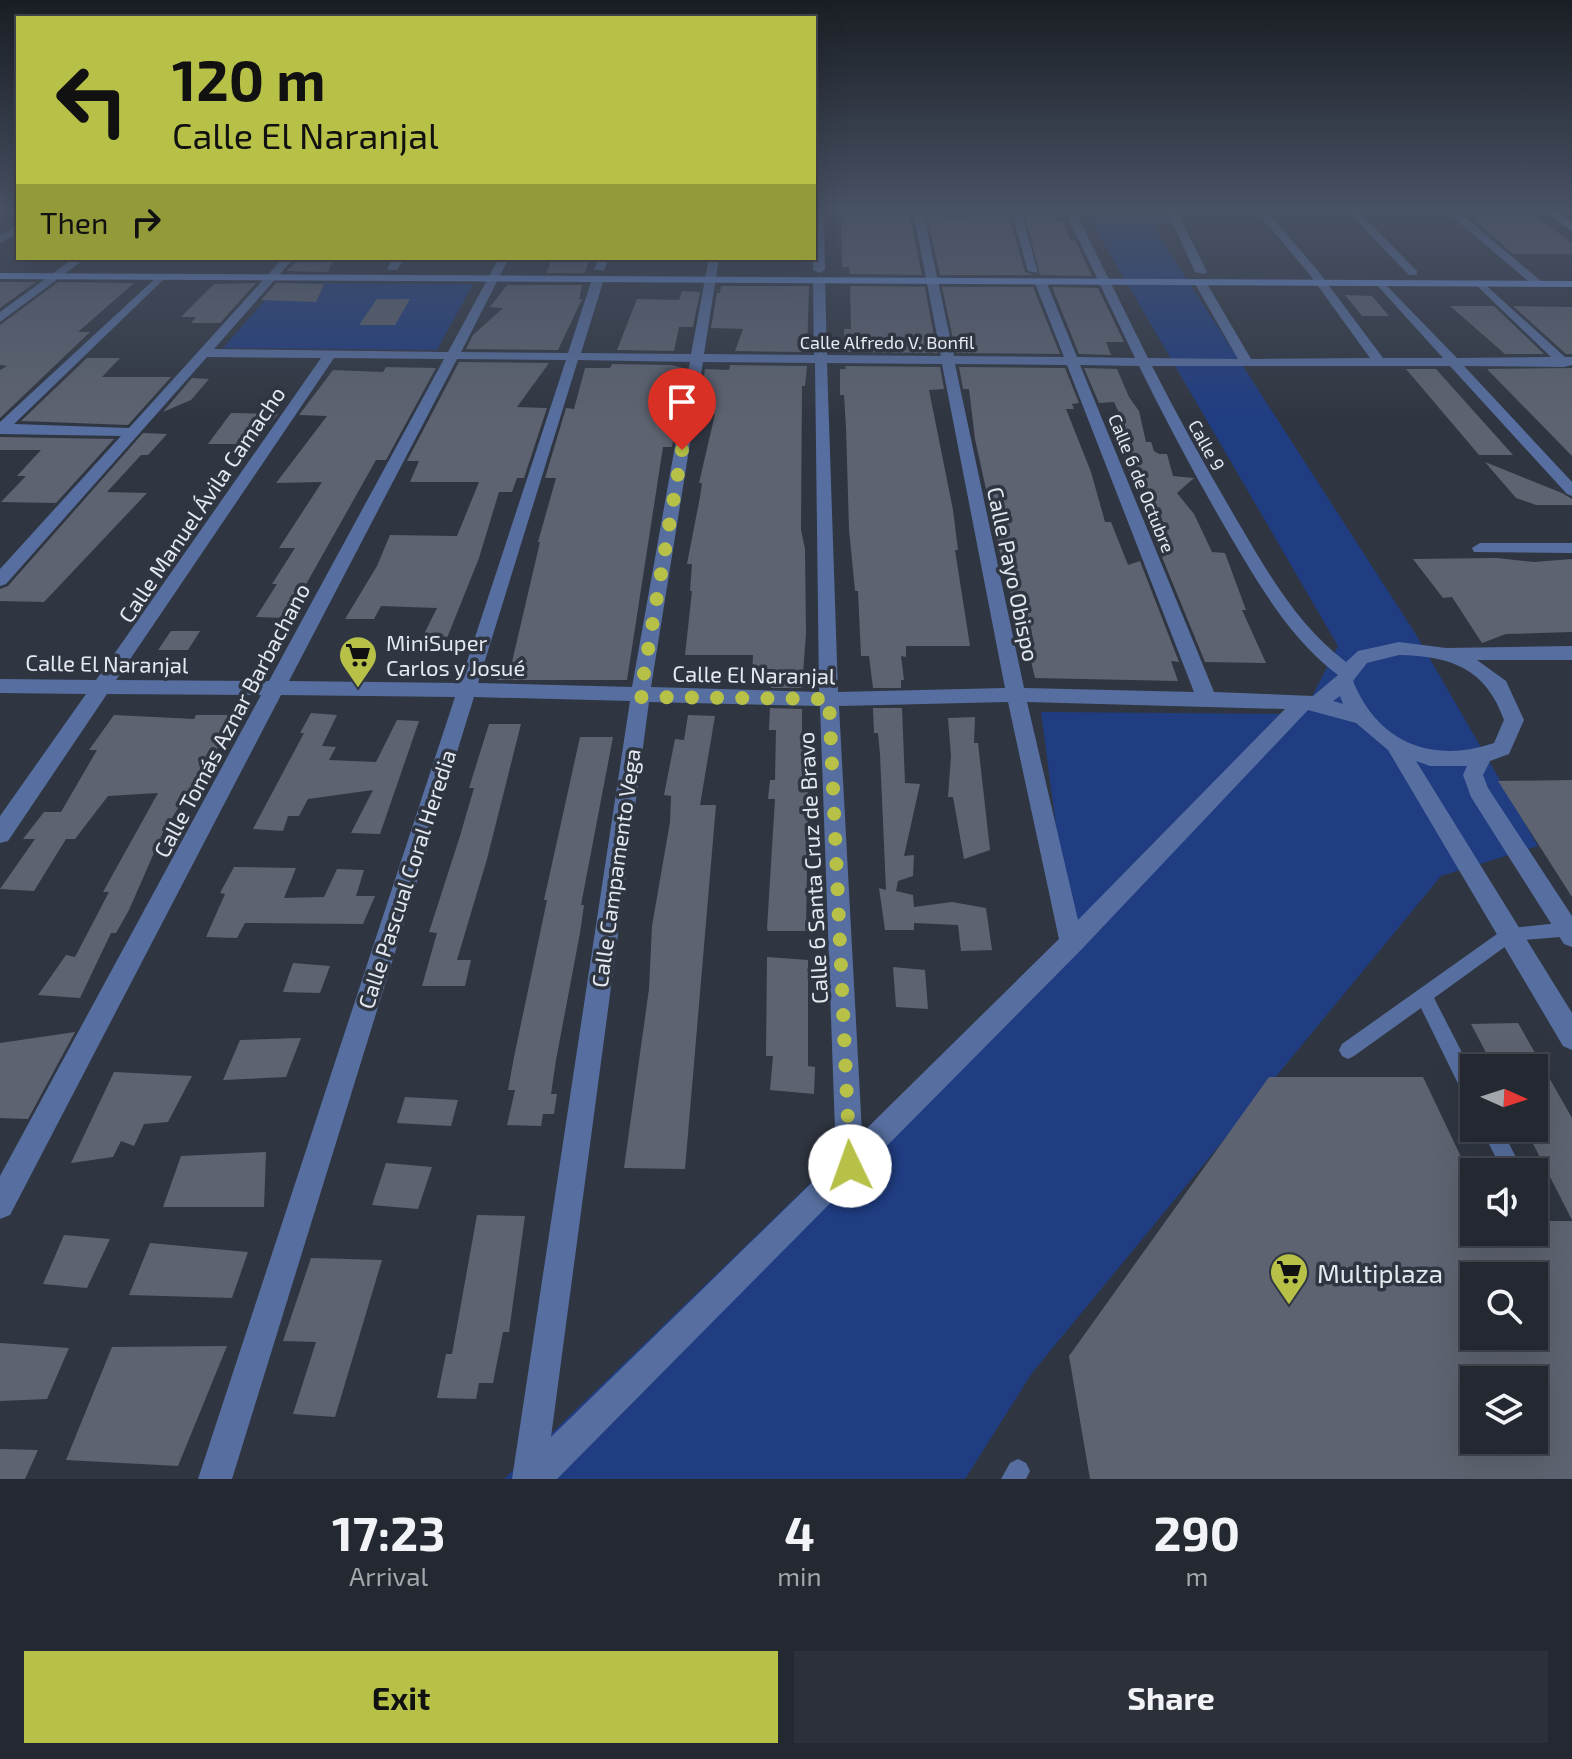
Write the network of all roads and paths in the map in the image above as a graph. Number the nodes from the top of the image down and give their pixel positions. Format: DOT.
graph roads {
  1 [pos="49,280"];
  2 [pos="157,280"];
  3 [pos="269,280"];
  4 [pos="493,280"];
  5 [pos="598,280"];
  6 [pos="709,280"];
  7 [pos="819,280"];
  8 [pos="930,280"];
  9 [pos="1039,280"];
  10 [pos="1102,280"];
  11 [pos="1203,280"];
  12 [pos="1318,280"];
  13 [pos="1343,280"];
  14 [pos="1533,280"];
  15 [pos="1381,283"];
  16 [pos="1480,283"];
  17 [pos="1538,284"];
  18 [pos="1572,284"];
  19 [pos="0,318"];
  20 [pos="203,353"];
  21 [pos="452,356"];
  22 [pos="574,356"];
  23 [pos="328,357"];
  24 [pos="697,358"];
  25 [pos="820,360"];
  26 [pos="948,360"];
  27 [pos="1071,361"];
  28 [pos="1451,361"];
  29 [pos="1567,361"];
  30 [pos="1145,362"];
  31 [pos="1379,362"];
  32 [pos="1247,363"];
  33 [pos="1572,371"];
  34 [pos="1,429"];
  35 [pos="131,432"];
  36 [pos="1572,491"];
  37 [pos="1480,548"];
  38 [pos="1572,548"];
  39 [pos="0,580"];
  40 [pos="1504,652"];
  41 [pos="1440,653"];
  42 [pos="1572,653"];
  43 [pos="1346,677"];
  44 [pos="0,686"];
  45 [pos="103,687"];
  46 [pos="1500,688"];
  47 [pos="275,689"];
  48 [pos="466,690"];
  49 [pos="1016,695"];
  50 [pos="640,697"];
  51 [pos="829,699"];
  52 [pos="1207,699"];
  53 [pos="1309,704"];
  54 [pos="1360,717"];
  55 [pos="1395,745"];
  56 [pos="1480,759"];
  57 [pos="0,834"];
  58 [pos="1570,933"];
  59 [pos="1510,934"];
  60 [pos="1072,943"];
  61 [pos="1424,996"];
  62 [pos="1572,1037"];
  63 [pos="1348,1050"];
  64 [pos="1460,1067"];
  65 [pos="850,1166"];
  66 [pos="0,1205"];
  67 [pos="215,1479"];
  68 [pos="531,1479"];
  1 -- 19 [label="street"];
  2 -- 34 [label="street"];
  3 -- 20 [label="street"];
  4 -- 21 [label="street, Calle Tomás Aznar Barbachano"];
  5 -- 22 [label="street, Calle Pascual Coral Heredia"];
  6 -- 24 [label="street, Calle Campamento Vega"];
  7 -- 25 [label="street, Calle 6 Santa Cruz de Bravo"];
  8 -- 26 [label="street, Calle Payo Obispo"];
  9 -- 27 [label="street, Calle 6 de Octubre"];
  10 -- 30 [label="street, Calle 9"];
  11 -- 32 [label="street"];
  12 -- 31 [label="street"];
  13 -- 15 [label="main road"];
  14 -- 17 [label="street"];
  15 -- 16 [label="main road"];
  15 -- 28 [label="street"];
  16 -- 17 [label="main road"];
  16 -- 29 [label="street"];
  17 -- 18 [label="main road"];
  20 -- 23 [label="street, Calle Alfredo V. Bonfil"];
  20 -- 35 [label="street"];
  21 -- 22 [label="street, Calle Alfredo V. Bonfil"];
  21 -- 23 [label="street, Calle Alfredo V. Bonfil"];
  21 -- 47 [label="street, Calle Tomás Aznar Barbachano"];
  22 -- 24 [label="street, Calle Alfredo V. Bonfil"];
  22 -- 48 [label="street, Calle Pascual Coral Heredia"];
  23 -- 45 [label="street, Calle Manuel Ávila Camacho"];
  24 -- 25 [label="street, Calle Alfredo V. Bonfil"];
  24 -- 50 [label="street, Calle Campamento Vega"];
  25 -- 26 [label="street, Calle Alfredo V. Bonfil"];
  25 -- 51 [label="street, Calle 6 Santa Cruz de Bravo"];
  26 -- 27 [label="street, Calle Alfredo V. Bonfil"];
  26 -- 49 [label="street, Calle Payo Obispo"];
  27 -- 30 [label="street, Calle Alfredo V. Bonfil"];
  27 -- 52 [label="street, Calle 6 de Octubre"];
  28 -- 29 [label="street, Calle Alfredo V. Bonfil"];
  28 -- 31 [label="street, Calle Alfredo V. Bonfil"];
  28 -- 36 [label="street"];
  29 -- 33 [label="street"];
  30 -- 32 [label="street, Calle Alfredo V. Bonfil"];
  30 -- 43 [label="street, Calle 9"];
  31 -- 32 [label="street, Calle Alfredo V. Bonfil"];
  34 -- 35 [label="street"];
  35 -- 39 [label="street"];
  37 -- 38 [label="street"];
  40 -- 41 [label="street"];
  40 -- 42 [label="street"];
  40 -- 46 [label="street"];
  41 -- 43 [label="street"];
  41 -- 46 [label="street"];
  43 -- 53 [label="street"];
  43 -- 54 [label="street"];
  44 -- 45 [label="street, Calle El Naranjal"];
  45 -- 47 [label="street, Calle El Naranjal"];
  45 -- 57 [label="street, Calle Manuel Ávila Camacho"];
  46 -- 56 [label="street"];
  47 -- 48 [label="street, Calle El Naranjal"];
  47 -- 66 [label="street, Calle Tomás Aznar Barbachano"];
  48 -- 50 [label="street, Calle El Naranjal"];
  48 -- 67 [label="street, Calle Pascual Coral Heredia"];
  49 -- 51 [label="street, Calle El Naranjal"];
  49 -- 52 [label="street, Calle El Naranjal"];
  49 -- 60 [label="street, Calle Payo Obispo"];
  50 -- 51 [label="street, Calle El Naranjal"];
  50 -- 68 [label="street, Calle Campamento Vega"];
  51 -- 65 [label="street, Calle 6 Santa Cruz de Bravo"];
  52 -- 53 [label="street, Calle El Naranjal"];
  53 -- 54 [label="street, Calle El Naranjal"];
  53 -- 60 [label="street"];
  54 -- 55 [label="street"];
  55 -- 56 [label="street"];
  55 -- 59 [label="street"];
  56 -- 58 [label="street"];
  58 -- 59 [label="lane"];
  59 -- 61 [label="lane"];
  59 -- 62 [label="street"];
  60 -- 65 [label="street"];
  61 -- 63 [label="lane"];
  61 -- 64 [label="lane"];
  65 -- 68 [label="street"];
}
